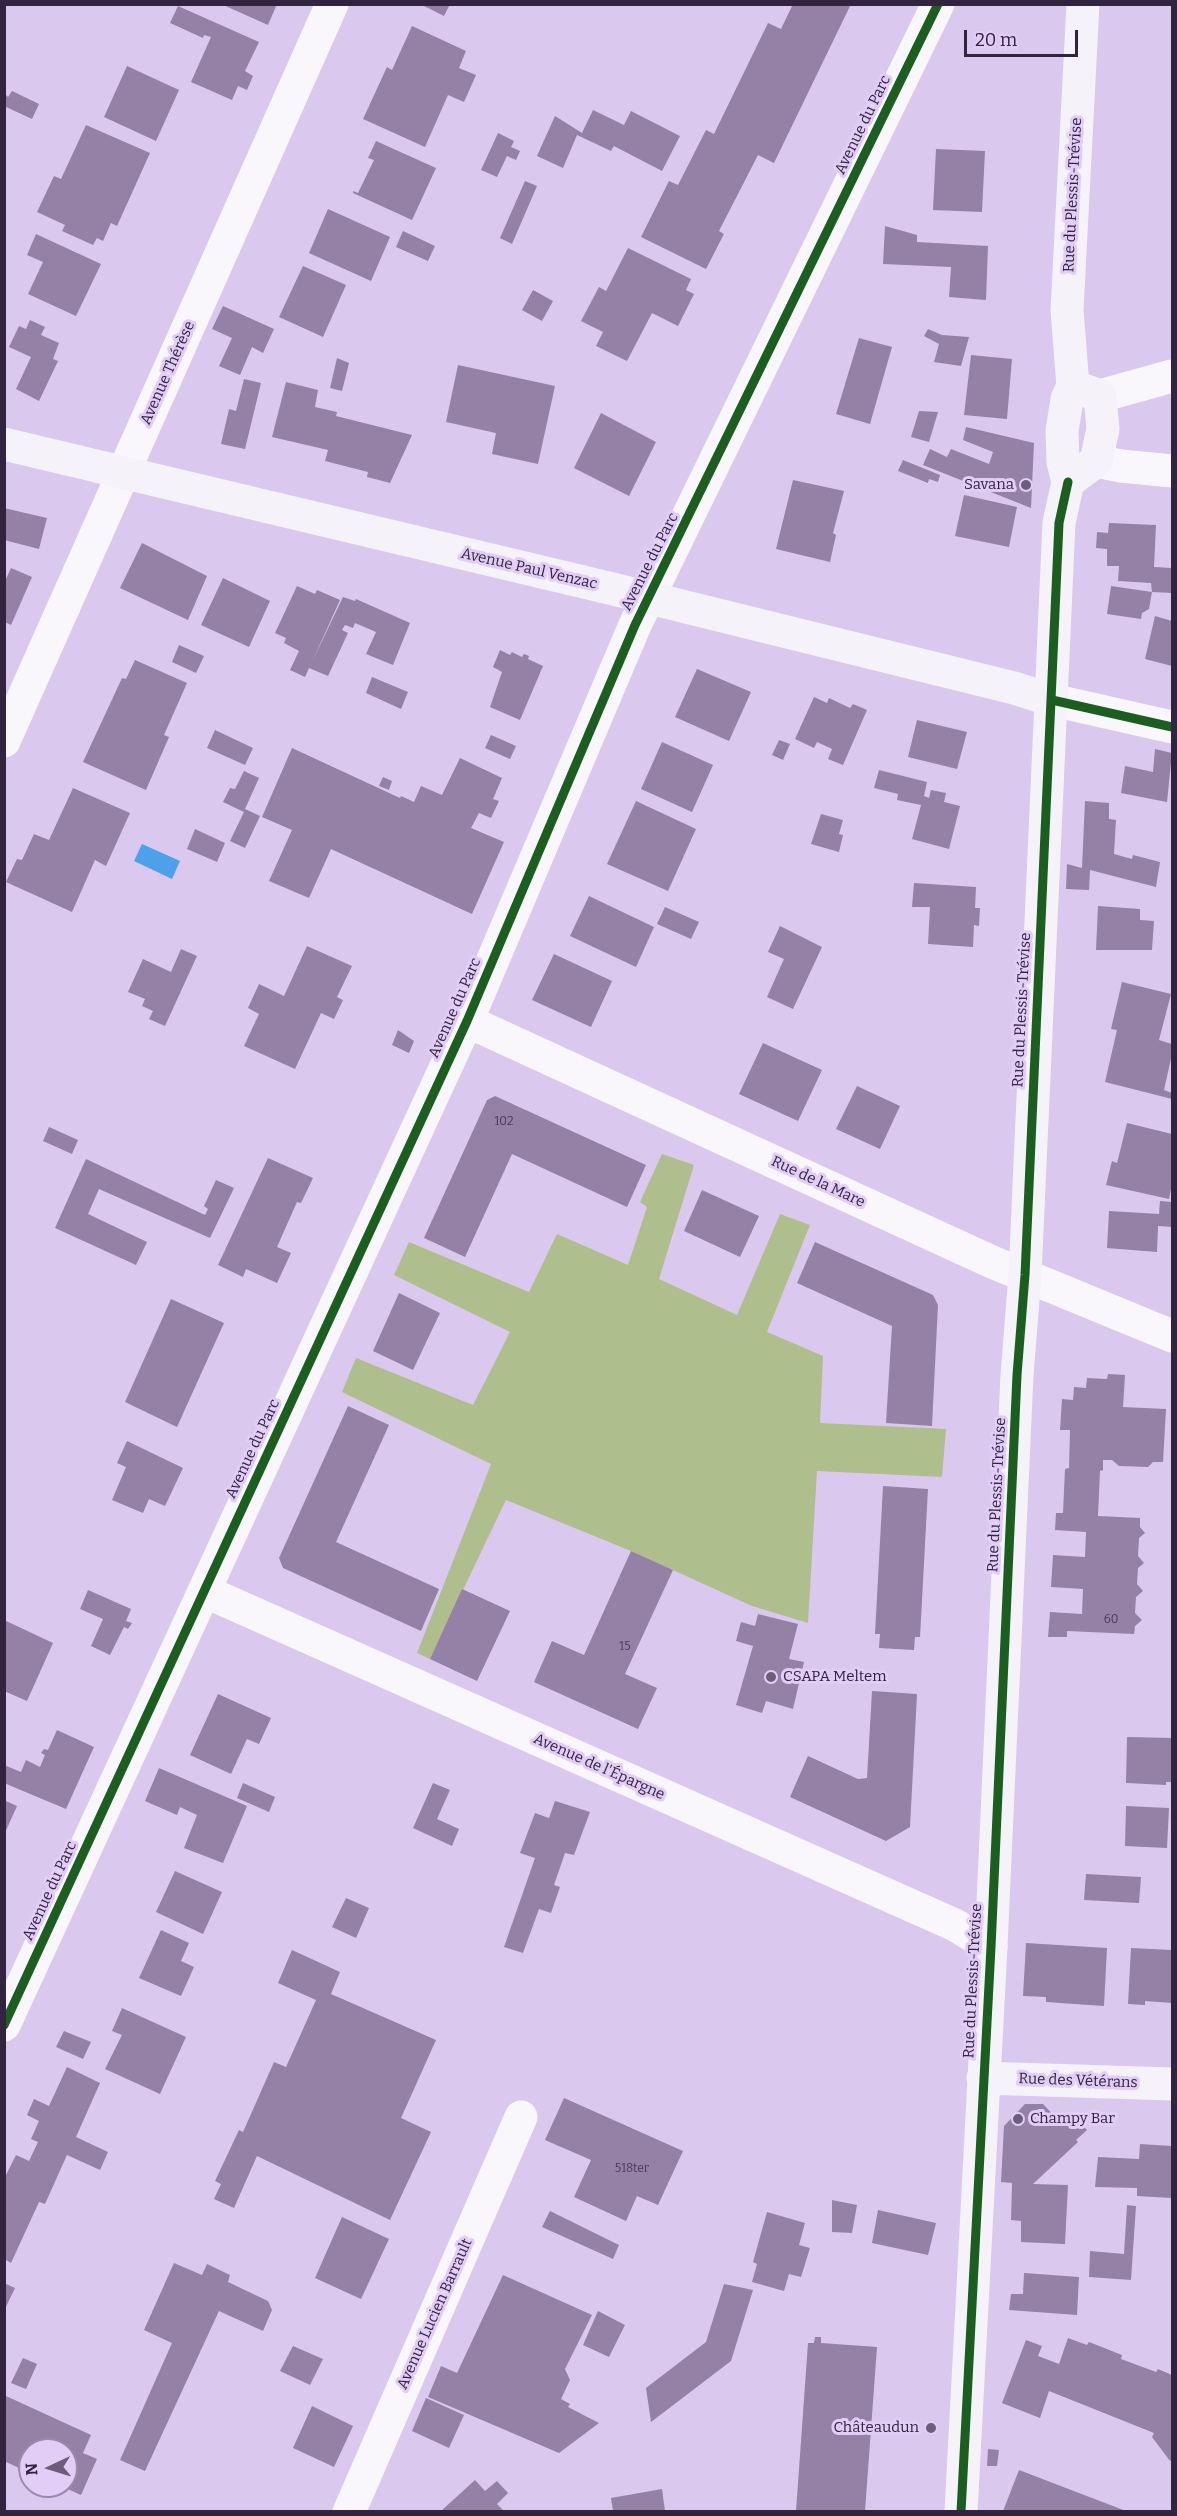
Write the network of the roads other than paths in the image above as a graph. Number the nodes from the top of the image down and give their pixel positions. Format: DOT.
graph roads {
  1 [pos="332,4"];
  2 [pos="938,4"];
  3 [pos="1083,4"];
  4 [pos="1173,376"];
  5 [pos="1086,391"];
  6 [pos="4,444"];
  7 [pos="1096,461"];
  8 [pos="1173,471"];
  9 [pos="123,472"];
  10 [pos="1068,482"];
  11 [pos="648,599"];
  12 [pos="1052,700"];
  13 [pos="1173,727"];
  14 [pos="4,741"];
  15 [pos="467,1021"];
  16 [pos="1025,1275"];
  17 [pos="1173,1336"];
  18 [pos="204,1591"];
  19 [pos="991,1947"];
  20 [pos="4,2025"];
  21 [pos="983,2078"];
  22 [pos="1173,2084"];
  23 [pos="521,2117"];
  24 [pos="349,2511"];
  25 [pos="961,2511"];
  1 -- 9 [label="street, Avenue Thérèse"];
  2 -- 11 [label="street, Avenue du Parc"];
  3 -- 5 [label="street, Rue du Plessis-Trévise"];
  4 -- 5 [label="street"];
  5 -- 7 [label="street, Rue du Plessis-Trévise"];
  5 -- 10 [label="street, Rue du Plessis-Trévise"];
  6 -- 9 [label="street, Avenue Paul Venzac"];
  7 -- 8 [label="street"];
  7 -- 10 [label="street"];
  9 -- 11 [label="street, Avenue Paul Venzac"];
  9 -- 14 [label="street, Avenue Thérèse"];
  10 -- 12 [label="street, Rue du Plessis-Trévise"];
  11 -- 12 [label="street, Avenue Paul Venzac"];
  11 -- 15 [label="street, Avenue du Parc"];
  12 -- 13 [label="street"];
  12 -- 16 [label="street, Rue du Plessis-Trévise"];
  15 -- 16 [label="street, Rue de la Mare"];
  15 -- 18 [label="street, Avenue du Parc"];
  16 -- 17 [label="street, Rue de la Mare"];
  16 -- 19 [label="street, Rue du Plessis-Trévise"];
  18 -- 19 [label="street, Avenue de l'Épargne"];
  18 -- 20 [label="street, Avenue du Parc"];
  19 -- 21 [label="street, Rue du Plessis-Trévise"];
  21 -- 22 [label="street, Rue des Vétérans"];
  21 -- 25 [label="street, Rue du Plessis-Trévise"];
  23 -- 24 [label="street, Avenue Lucien Barrault"];
}
